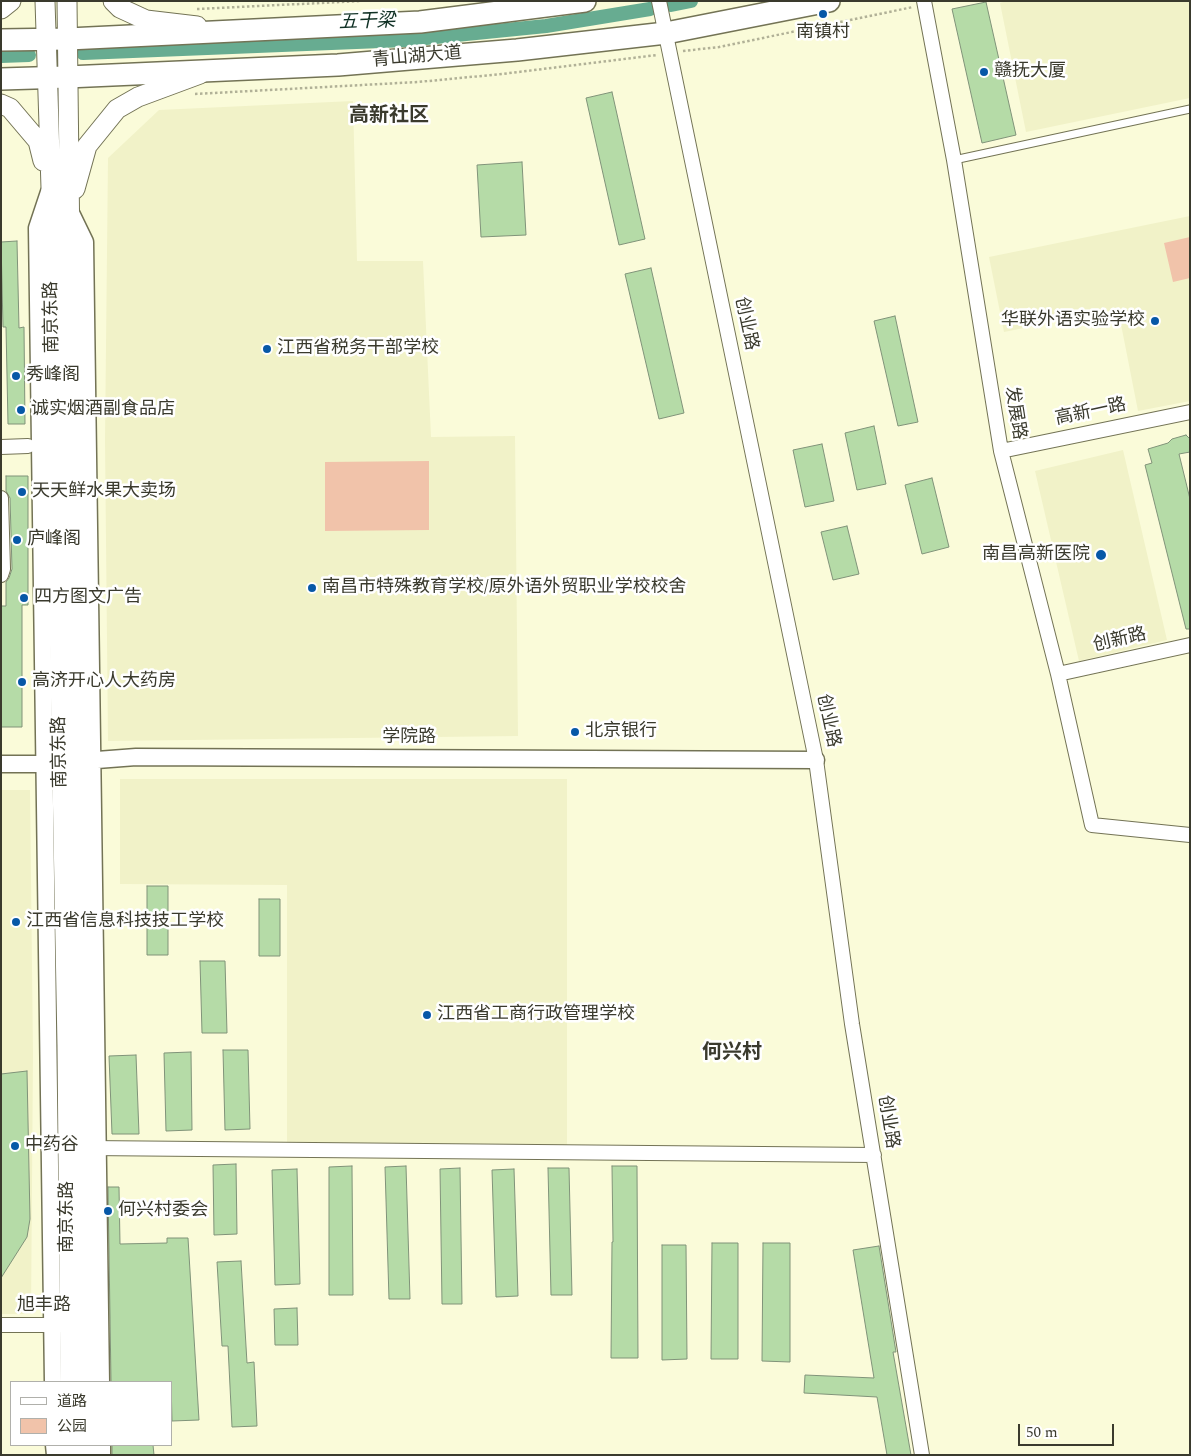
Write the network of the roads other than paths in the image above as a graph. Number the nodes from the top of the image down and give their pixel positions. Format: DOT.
graph roads {
  1 [pos="11,1"];
  2 [pos="45,1"];
  3 [pos="67,1"];
  4 [pos="113,1"];
  5 [pos="585,1"];
  6 [pos="659,1"];
  7 [pos="829,1"];
  8 [pos="924,1"];
  9 [pos="1,9"];
  10 [pos="231,31"];
  11 [pos="666,33"];
  12 [pos="46,39"];
  13 [pos="68,39"];
  14 [pos="1,40"];
  15 [pos="210,71"];
  16 [pos="57,78"];
  17 [pos="1,79"];
  18 [pos="1,104"];
  19 [pos="1190,110"];
  20 [pos="954,160"];
  21 [pos="51,188"];
  22 [pos="69,210"];
  23 [pos="1190,412"];
  24 [pos="1,446"];
  25 [pos="28,446"];
  26 [pos="1001,451"];
  27 [pos="1,498"];
  28 [pos="1,575"];
  29 [pos="1190,644"];
  30 [pos="1058,674"];
  31 [pos="816,760"];
  32 [pos="69,762"];
  33 [pos="1,764"];
  34 [pos="1190,835"];
  35 [pos="90,1148"];
  36 [pos="874,1156"];
  37 [pos="1,1325"];
  38 [pos="69,1325"];
  39 [pos="53,1381"];
  40 [pos="70,1381"];
  41 [pos="87,1381"];
  42 [pos="101,1381"];
  43 [pos="922,1455"];
  1 -- 9 [label="main road"];
  2 -- 12 [label="main road, 南京东路"];
  3 -- 13 [label="main road, 南京东路"];
  4 -- 10 [label="main road"];
  5 -- 10 [label="main road, 青山湖大道"];
  6 -- 11 [label="street, 创业路"];
  7 -- 11 [label="main road, 青山湖大道"];
  8 -- 20 [label="street, 发展路"];
  10 -- 13 [label="main road, 青山湖大道"];
  11 -- 15 [label="main road, 青山湖大道"];
  11 -- 31 [label="street, 创业路"];
  12 -- 13 [label="main road, 青山湖大道"];
  12 -- 14 [label="main road, 青山湖大道"];
  12 -- 16 [label="main road, 南京东路"];
  13 -- 16 [label="main road, 南京东路"];
  15 -- 16 [label="main road, 青山湖大道"];
  15 -- 22 [label="main road"];
  16 -- 17 [label="main road, 青山湖大道"];
  16 -- 21 [label="main road, 南京东路"];
  16 -- 22 [label="main road, 南京东路"];
  18 -- 21 [label="main road"];
  19 -- 20 [label="lane"];
  20 -- 26 [label="street, 发展路"];
  21 -- 32 [label="main road, 南京东路"];
  22 -- 32 [label="main road, 南京东路"];
  23 -- 26 [label="street, 高新一路"];
  24 -- 25 [label="street"];
  26 -- 30 [label="street, 发展路"];
  27 -- 28 [label="street"];
  29 -- 30 [label="street, 创新路"];
  30 -- 34 [label="street, 发展路"];
  31 -- 32 [label="street, 学院路"];
  31 -- 36 [label="street, 创业路"];
  32 -- 33 [label="street, 学院路"];
  32 -- 35 [label="main road, 南京东路"];
  32 -- 38 [label="main road, 南京东路"];
  35 -- 36 [label="street"];
  35 -- 38 [label="main road, 南京东路"];
  35 -- 42 [label="street"];
  36 -- 43 [label="street, 创业路"];
  37 -- 38 [label="street, 旭丰路"];
  38 -- 39 [label="street"];
  38 -- 40 [label="main road, 南京东路"];
  38 -- 41 [label="main road, 南京东路"];
}
